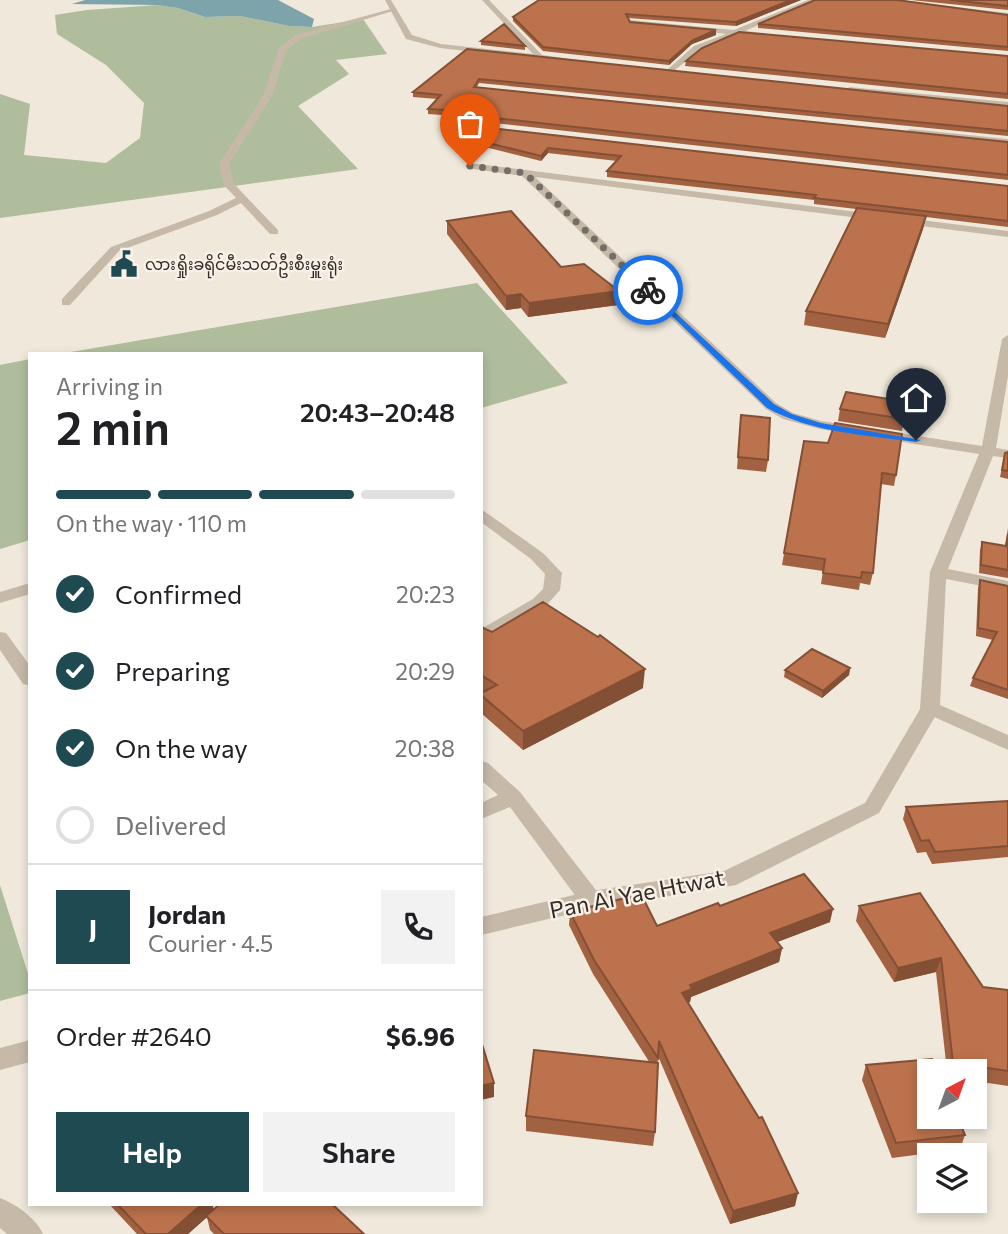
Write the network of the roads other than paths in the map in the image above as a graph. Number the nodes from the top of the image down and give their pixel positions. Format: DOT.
graph roads {
  1 [pos="388,0"];
  2 [pos="485,0"];
  3 [pos="814,0"];
  4 [pos="898,0"];
  5 [pos="393,10"];
  6 [pos="1008,15"];
  7 [pos="630,22"];
  8 [pos="736,32"];
  9 [pos="773,36"];
  10 [pos="539,56"];
  11 [pos="604,64"];
  12 [pos="657,70"];
  13 [pos="670,72"];
  14 [pos="683,73"];
  15 [pos="832,88"];
  16 [pos="1008,105"];
  17 [pos="452,124"];
  18 [pos="493,129"];
  19 [pos="900,131"];
  20 [pos="1008,142"];
  21 [pos="470,166"];
  22 [pos="525,173"];
  23 [pos="242,199"];
  24 [pos="274,232"];
  25 [pos="1008,234"];
  26 [pos="66,302"];
  27 [pos="1008,339"];
  28 [pos="1005,372"];
  29 [pos="988,450"];
  30 [pos="1008,454"];
  31 [pos="483,516"];
  32 [pos="938,572"];
  33 [pos="1008,586"];
  34 [pos="28,589"];
  35 [pos="0,598"];
  36 [pos="483,636"];
  37 [pos="0,637"];
  38 [pos="28,677"];
  39 [pos="930,708"];
  40 [pos="1008,743"];
  41 [pos="483,770"];
  42 [pos="513,797"];
  43 [pos="483,811"];
  44 [pos="591,900"];
  45 [pos="483,926"];
  46 [pos="28,1052"];
  47 [pos="0,1059"];
  48 [pos="0,1211"];
  49 [pos="29,1234"];
  1 -- 5 [label="street"];
  2 -- 10 [label="street"];
  3 -- 8 [label="street"];
  4 -- 6 [label="street"];
  5 -- 10 [label="street"];
  5 -- 23 [label="street"];
  7 -- 8 [label="street"];
  8 -- 9 [label="street"];
  8 -- 13 [label="street"];
  10 -- 11 [label="street"];
  12 -- 13 [label="street"];
  13 -- 14 [label="street"];
  15 -- 16 [label="street"];
  17 -- 18 [label="street"];
  19 -- 20 [label="street"];
  21 -- 22 [label="street"];
  22 -- 25 [label="street"];
  22 -- 29 [label="street"];
  23 -- 24 [label="street"];
  23 -- 26 [label="street"];
  27 -- 28 [label="street"];
  28 -- 29 [label="street"];
  29 -- 30 [label="street"];
  29 -- 32 [label="street"];
  31 -- 36 [label="street"];
  32 -- 33 [label="street"];
  32 -- 39 [label="street"];
  34 -- 35 [label="street"];
  37 -- 38 [label="street"];
  39 -- 40 [label="street"];
  39 -- 44 [label="street, Pan Ai Yae Htwat"];
  41 -- 42 [label="street"];
  42 -- 43 [label="street"];
  42 -- 44 [label="street"];
  44 -- 45 [label="street, Pan Ai Yae Htwat"];
  46 -- 47 [label="street"];
  48 -- 49 [label="street"];
}
